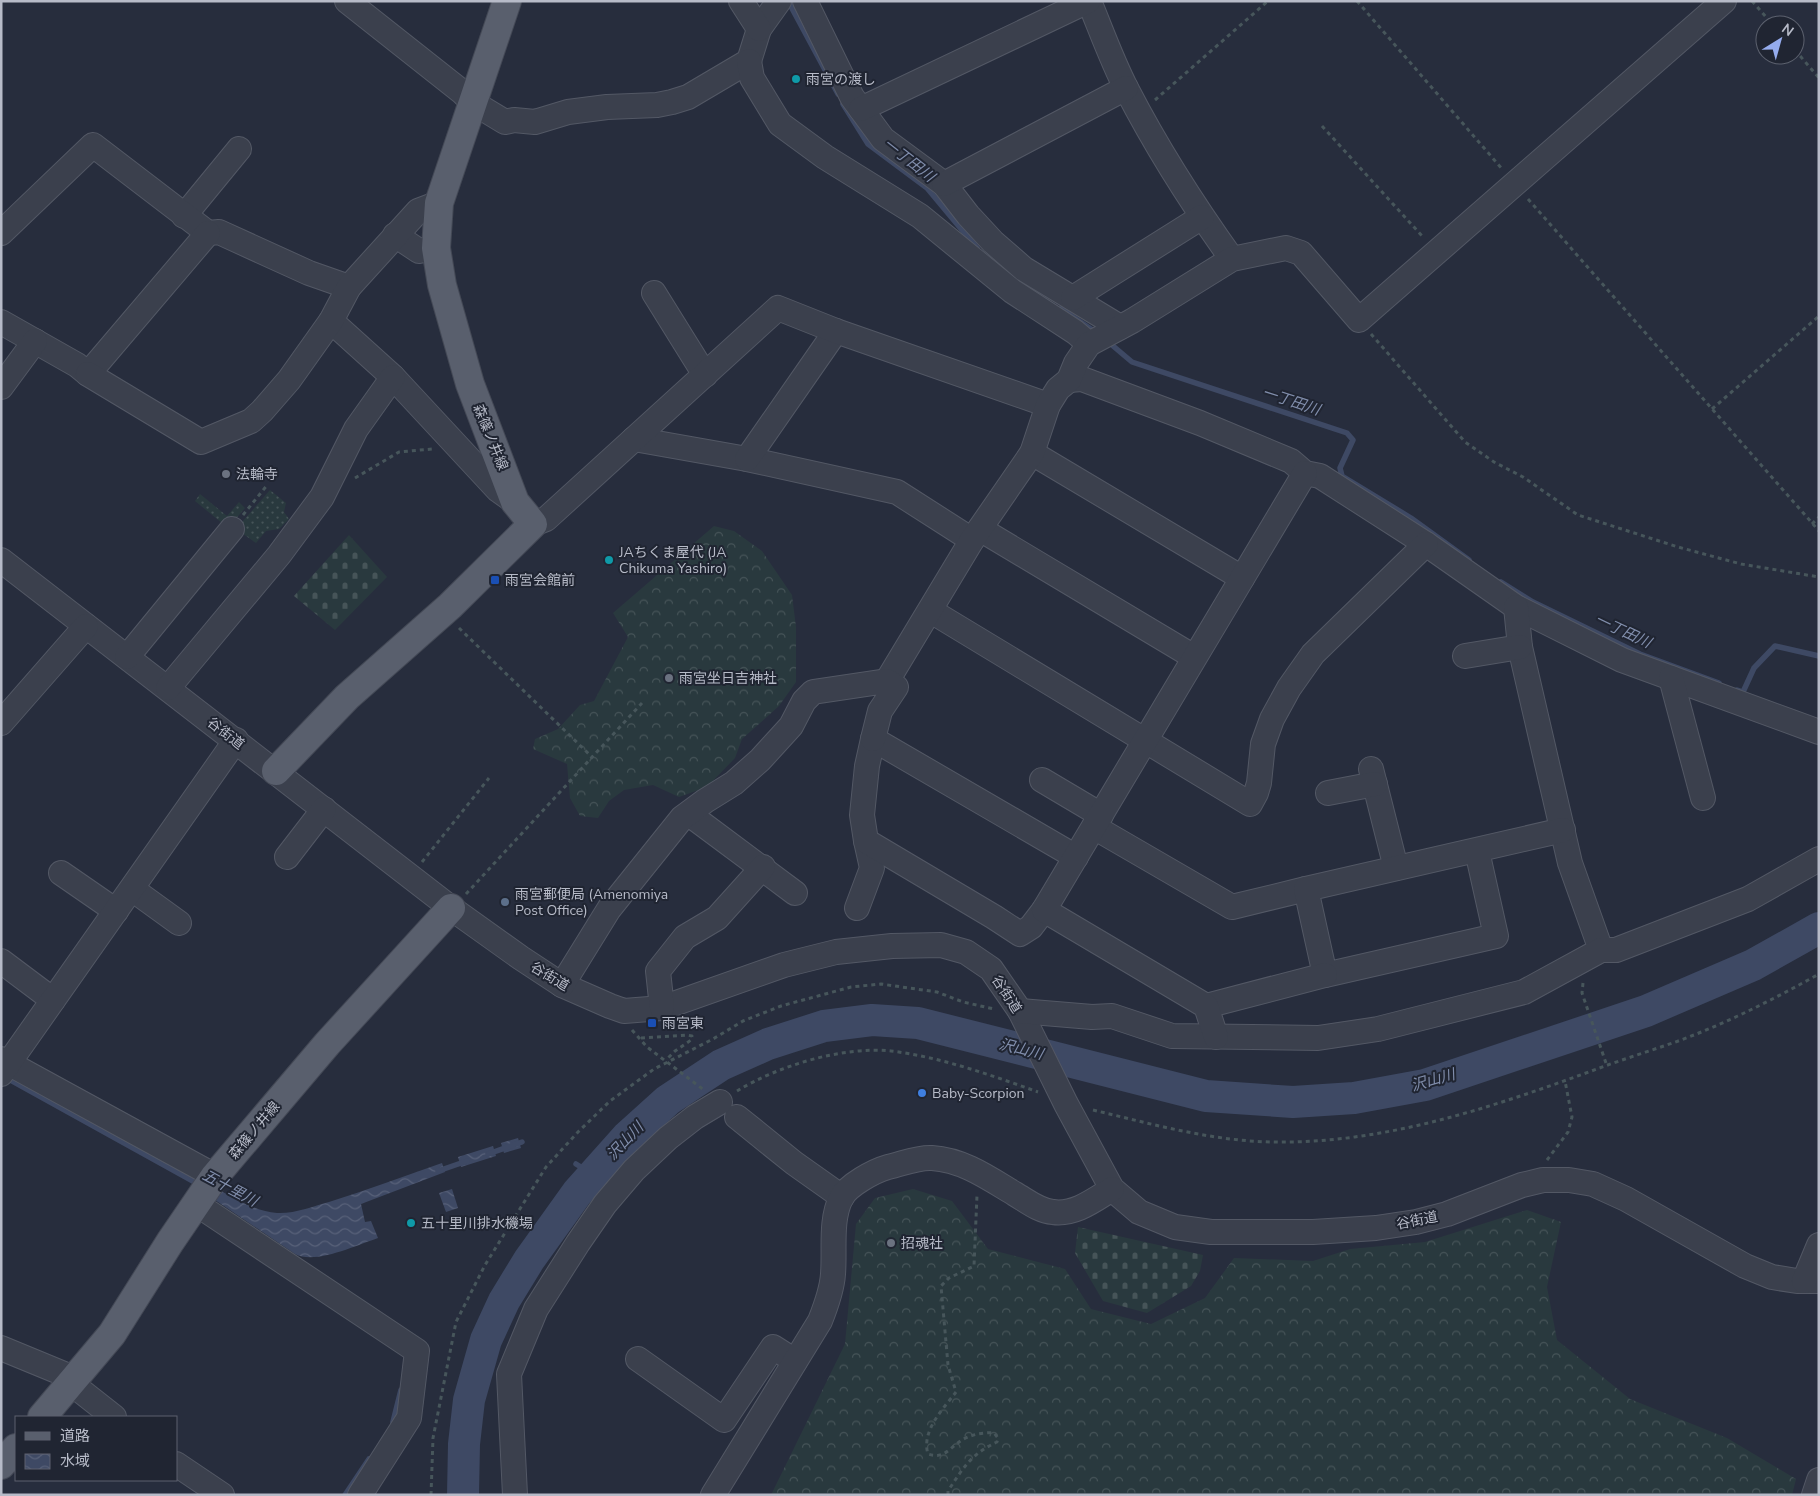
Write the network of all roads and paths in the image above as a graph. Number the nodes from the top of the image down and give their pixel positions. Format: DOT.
graph roads {
  1 [pos="347,1"];
  2 [pos="507,1"];
  3 [pos="741,1"];
  4 [pos="779,1"];
  5 [pos="805,1"];
  6 [pos="1088,1"];
  7 [pos="1268,1"];
  8 [pos="1357,1"];
  9 [pos="1724,1"];
  10 [pos="1752,1"];
  11 [pos="1764,15"];
  12 [pos="759,29"];
  13 [pos="749,61"];
  14 [pos="1805,62"];
  15 [pos="1819,78"];
  16 [pos="1126,88"];
  17 [pos="472,102"];
  18 [pos="861,109"];
  19 [pos="1140,114"];
  20 [pos="1322,126"];
  21 [pos="239,149"];
  22 [pos="944,184"];
  23 [pos="1515,184"];
  24 [pos="439,202"];
  25 [pos="184,216"];
  26 [pos="1202,218"];
  27 [pos="1,233"];
  28 [pos="208,233"];
  29 [pos="395,235"];
  30 [pos="436,248"];
  31 [pos="1437,253"];
  32 [pos="1232,259"];
  33 [pos="349,287"];
  34 [pos="654,293"];
  35 [pos="1073,298"];
  36 [pos="1819,316"];
  37 [pos="1359,320"];
  38 [pos="331,321"];
  39 [pos="1,322"];
  40 [pos="836,331"];
  41 [pos="1103,336"];
  42 [pos="34,341"];
  43 [pos="88,374"];
  44 [pos="705,375"];
  45 [pos="393,377"];
  46 [pos="1069,380"];
  47 [pos="1,387"];
  48 [pos="1048,405"];
  49 [pos="1712,410"];
  50 [pos="451,439"];
  51 [pos="634,439"];
  52 [pos="1032,453"];
  53 [pos="747,459"];
  54 [pos="1304,473"];
  55 [pos="268,484"];
  56 [pos="322,497"];
  57 [pos="516,502"];
  58 [pos="1819,518"];
  59 [pos="533,524"];
  60 [pos="1812,524"];
  61 [pos="232,529"];
  62 [pos="1819,532"];
  63 [pos="976,535"];
  64 [pos="1426,544"];
  65 [pos="1,560"];
  66 [pos="1819,577"];
  67 [pos="1242,578"];
  68 [pos="1516,607"];
  69 [pos="931,611"];
  70 [pos="443,612"];
  71 [pos="86,626"];
  72 [pos="1520,647"];
  73 [pos="1465,656"];
  74 [pos="127,657"];
  75 [pos="1194,657"];
  76 [pos="1671,678"];
  77 [pos="886,681"];
  78 [pos="168,688"];
  79 [pos="642,703"];
  80 [pos="1,723"];
  81 [pos="1819,732"];
  82 [pos="874,739"];
  83 [pos="236,740"];
  84 [pos="1145,741"];
  85 [pos="592,757"];
  86 [pos="276,771"];
  87 [pos="489,778"];
  88 [pos="1042,780"];
  89 [pos="1328,793"];
  90 [pos="1703,798"];
  91 [pos="324,809"];
  92 [pos="688,814"];
  93 [pos="1097,821"];
  94 [pos="1563,830"];
  95 [pos="866,841"];
  96 [pos="1477,851"];
  97 [pos="287,857"];
  98 [pos="1076,857"];
  99 [pos="1819,859"];
  100 [pos="417,867"];
  101 [pos="763,867"];
  102 [pos="1396,868"];
  103 [pos="61,872"];
  104 [pos="132,889"];
  105 [pos="1306,889"];
  106 [pos="795,892"];
  107 [pos="456,904"];
  108 [pos="857,908"];
  109 [pos="1044,910"];
  110 [pos="116,911"];
  111 [pos="179,923"];
  112 [pos="1601,950"];
  113 [pos="1,961"];
  114 [pos="1819,974"];
  115 [pos="1325,975"];
  116 [pos="562,985"];
  117 [pos="1582,992"];
  118 [pos="53,1000"];
  119 [pos="1206,1006"];
  120 [pos="662,1008"];
  121 [pos="1022,1018"];
  122 [pos="1216,1037"];
  123 [pos="640,1038"];
  124 [pos="647,1047"];
  125 [pos="667,1062"];
  126 [pos="4,1066"];
  127 [pos="1607,1066"];
  128 [pos="1565,1081"];
  129 [pos="1055,1095"];
  130 [pos="728,1110"];
  131 [pos="978,1172"];
  132 [pos="1543,1180"];
  133 [pos="205,1189"];
  134 [pos="1112,1189"];
  135 [pos="842,1196"];
  136 [pos="1819,1245"];
  137 [pos="1812,1281"];
  138 [pos="1,1348"];
  139 [pos="638,1359"];
  140 [pos="795,1361"];
  141 [pos="72,1382"];
  142 [pos="43,1416"];
  143 [pos="113,1416"];
  144 [pos="15,1449"];
  145 [pos="1,1465"];
  146 [pos="178,1466"];
  147 [pos="1819,1480"];
  148 [pos="206,1490"];
  149 [pos="360,1495"];
  150 [pos="432,1495"];
  151 [pos="516,1495"];
  152 [pos="713,1495"];
  153 [pos="948,1495"];
  154 [pos="1814,1495"];
  1 -- 17 [label="street"];
  2 -- 17 [label="main road, 森篠ノ井線"];
  3 -- 12 [label="street"];
  4 -- 12 [label="street"];
  5 -- 18 [label="street"];
  6 -- 16 [label="street"];
  6 -- 18 [label="street"];
  7 -- 19 [label="path"];
  8 -- 23 [label="path"];
  9 -- 23 [label="street"];
  10 -- 11 [label="path"];
  12 -- 13 [label="street"];
  13 -- 17 [label="street"];
  13 -- 41 [label="street"];
  14 -- 15 [label="path"];
  16 -- 19 [label="street"];
  16 -- 22 [label="street"];
  17 -- 24 [label="main road, 森篠ノ井線"];
  18 -- 22 [label="street"];
  19 -- 26 [label="street"];
  20 -- 31 [label="path"];
  21 -- 25 [label="street"];
  22 -- 35 [label="street"];
  23 -- 31 [label="street"];
  23 -- 49 [label="path"];
  24 -- 29 [label="street"];
  24 -- 30 [label="main road, 森篠ノ井線"];
  25 -- 27 [label="street"];
  25 -- 28 [label="street"];
  26 -- 32 [label="street"];
  26 -- 35 [label="street"];
  28 -- 33 [label="street"];
  28 -- 43 [label="street"];
  29 -- 30 [label="street"];
  29 -- 33 [label="street"];
  30 -- 57 [label="main road, 森篠ノ井線"];
  31 -- 37 [label="street"];
  32 -- 37 [label="street"];
  32 -- 41 [label="street"];
  33 -- 38 [label="street"];
  34 -- 44 [label="street"];
  35 -- 41 [label="street"];
  36 -- 49 [label="path"];
  37 -- 66 [label="path"];
  38 -- 43 [label="street"];
  38 -- 45 [label="street"];
  39 -- 42 [label="street"];
  40 -- 44 [label="street"];
  40 -- 48 [label="street"];
  40 -- 53 [label="street"];
  41 -- 46 [label="street"];
  42 -- 43 [label="street"];
  42 -- 47 [label="street"];
  44 -- 51 [label="street"];
  45 -- 50 [label="street"];
  45 -- 56 [label="street"];
  46 -- 48 [label="street"];
  46 -- 54 [label="street"];
  48 -- 52 [label="street"];
  49 -- 60 [label="path"];
  50 -- 56 [label="path"];
  50 -- 57 [label="street"];
  51 -- 53 [label="street"];
  51 -- 59 [label="street"];
  52 -- 63 [label="street"];
  52 -- 67 [label="street"];
  53 -- 63 [label="street"];
  54 -- 64 [label="street"];
  54 -- 67 [label="street"];
  55 -- 61 [label="path"];
  56 -- 78 [label="street"];
  57 -- 59 [label="main road, 森篠ノ井線"];
  58 -- 60 [label="path"];
  59 -- 70 [label="main road"];
  60 -- 62 [label="path"];
  61 -- 74 [label="street"];
  63 -- 69 [label="street"];
  63 -- 75 [label="street"];
  64 -- 68 [label="street"];
  64 -- 84 [label="street"];
  65 -- 71 [label="street, 谷街道"];
  67 -- 75 [label="street"];
  68 -- 72 [label="street"];
  68 -- 76 [label="street"];
  69 -- 77 [label="street"];
  69 -- 84 [label="street"];
  70 -- 85 [label="path"];
  70 -- 86 [label="main road"];
  71 -- 74 [label="street, 谷街道"];
  71 -- 80 [label="street"];
  72 -- 73 [label="street"];
  72 -- 94 [label="street"];
  74 -- 78 [label="street, 谷街道"];
  75 -- 84 [label="street"];
  76 -- 81 [label="street"];
  76 -- 90 [label="street"];
  77 -- 82 [label="street"];
  77 -- 92 [label="street"];
  78 -- 83 [label="street, 谷街道"];
  79 -- 85 [label="path"];
  82 -- 95 [label="street"];
  82 -- 98 [label="street"];
  83 -- 86 [label="street, 谷街道"];
  83 -- 104 [label="street"];
  84 -- 93 [label="street"];
  85 -- 107 [label="path"];
  86 -- 91 [label="street, 谷街道"];
  87 -- 100 [label="path"];
  88 -- 93 [label="street"];
  89 -- 102 [label="street"];
  91 -- 97 [label="street"];
  91 -- 107 [label="street, 谷街道"];
  92 -- 101 [label="street"];
  92 -- 116 [label="street"];
  93 -- 98 [label="street"];
  93 -- 105 [label="street"];
  94 -- 96 [label="street"];
  94 -- 112 [label="street"];
  95 -- 108 [label="street"];
  95 -- 109 [label="street"];
  96 -- 102 [label="street"];
  96 -- 115 [label="street"];
  98 -- 109 [label="street"];
  99 -- 112 [label="street"];
  101 -- 106 [label="street"];
  101 -- 120 [label="street"];
  102 -- 105 [label="street"];
  103 -- 110 [label="street"];
  104 -- 110 [label="street"];
  104 -- 111 [label="street"];
  105 -- 115 [label="street"];
  107 -- 116 [label="street, 谷街道"];
  107 -- 133 [label="main road, 森篠ノ井線"];
  109 -- 119 [label="street"];
  110 -- 118 [label="street"];
  112 -- 122 [label="street"];
  113 -- 118 [label="street"];
  114 -- 127 [label="path"];
  115 -- 119 [label="street"];
  116 -- 120 [label="street, 谷街道"];
  117 -- 127 [label="path"];
  118 -- 126 [label="street"];
  119 -- 122 [label="street"];
  120 -- 121 [label="street, 谷街道"];
  121 -- 122 [label="street"];
  121 -- 125 [label="path"];
  121 -- 129 [label="street, 谷街道"];
  123 -- 125 [label="path"];
  124 -- 125 [label="path"];
  125 -- 130 [label="path"];
  125 -- 150 [label="path"];
  126 -- 133 [label="street"];
  127 -- 128 [label="path"];
  128 -- 129 [label="path"];
  128 -- 132 [label="path"];
  129 -- 130 [label="path"];
  129 -- 134 [label="street, 谷街道"];
  130 -- 135 [label="street"];
  130 -- 151 [label="street"];
  131 -- 134 [label="street"];
  131 -- 135 [label="street"];
  131 -- 153 [label="path"];
  132 -- 134 [label="street, 谷街道"];
  132 -- 137 [label="street, 谷街道"];
  133 -- 141 [label="main road, 森篠ノ井線"];
  133 -- 149 [label="street"];
  135 -- 140 [label="street"];
  136 -- 137 [label="street"];
  138 -- 141 [label="street"];
  139 -- 140 [label="street"];
  140 -- 152 [label="street"];
  141 -- 142 [label="main road, 森篠ノ井線"];
  141 -- 143 [label="street"];
  144 -- 145 [label="main road"];
  146 -- 148 [label="street"];
  147 -- 154 [label="street"];
}
